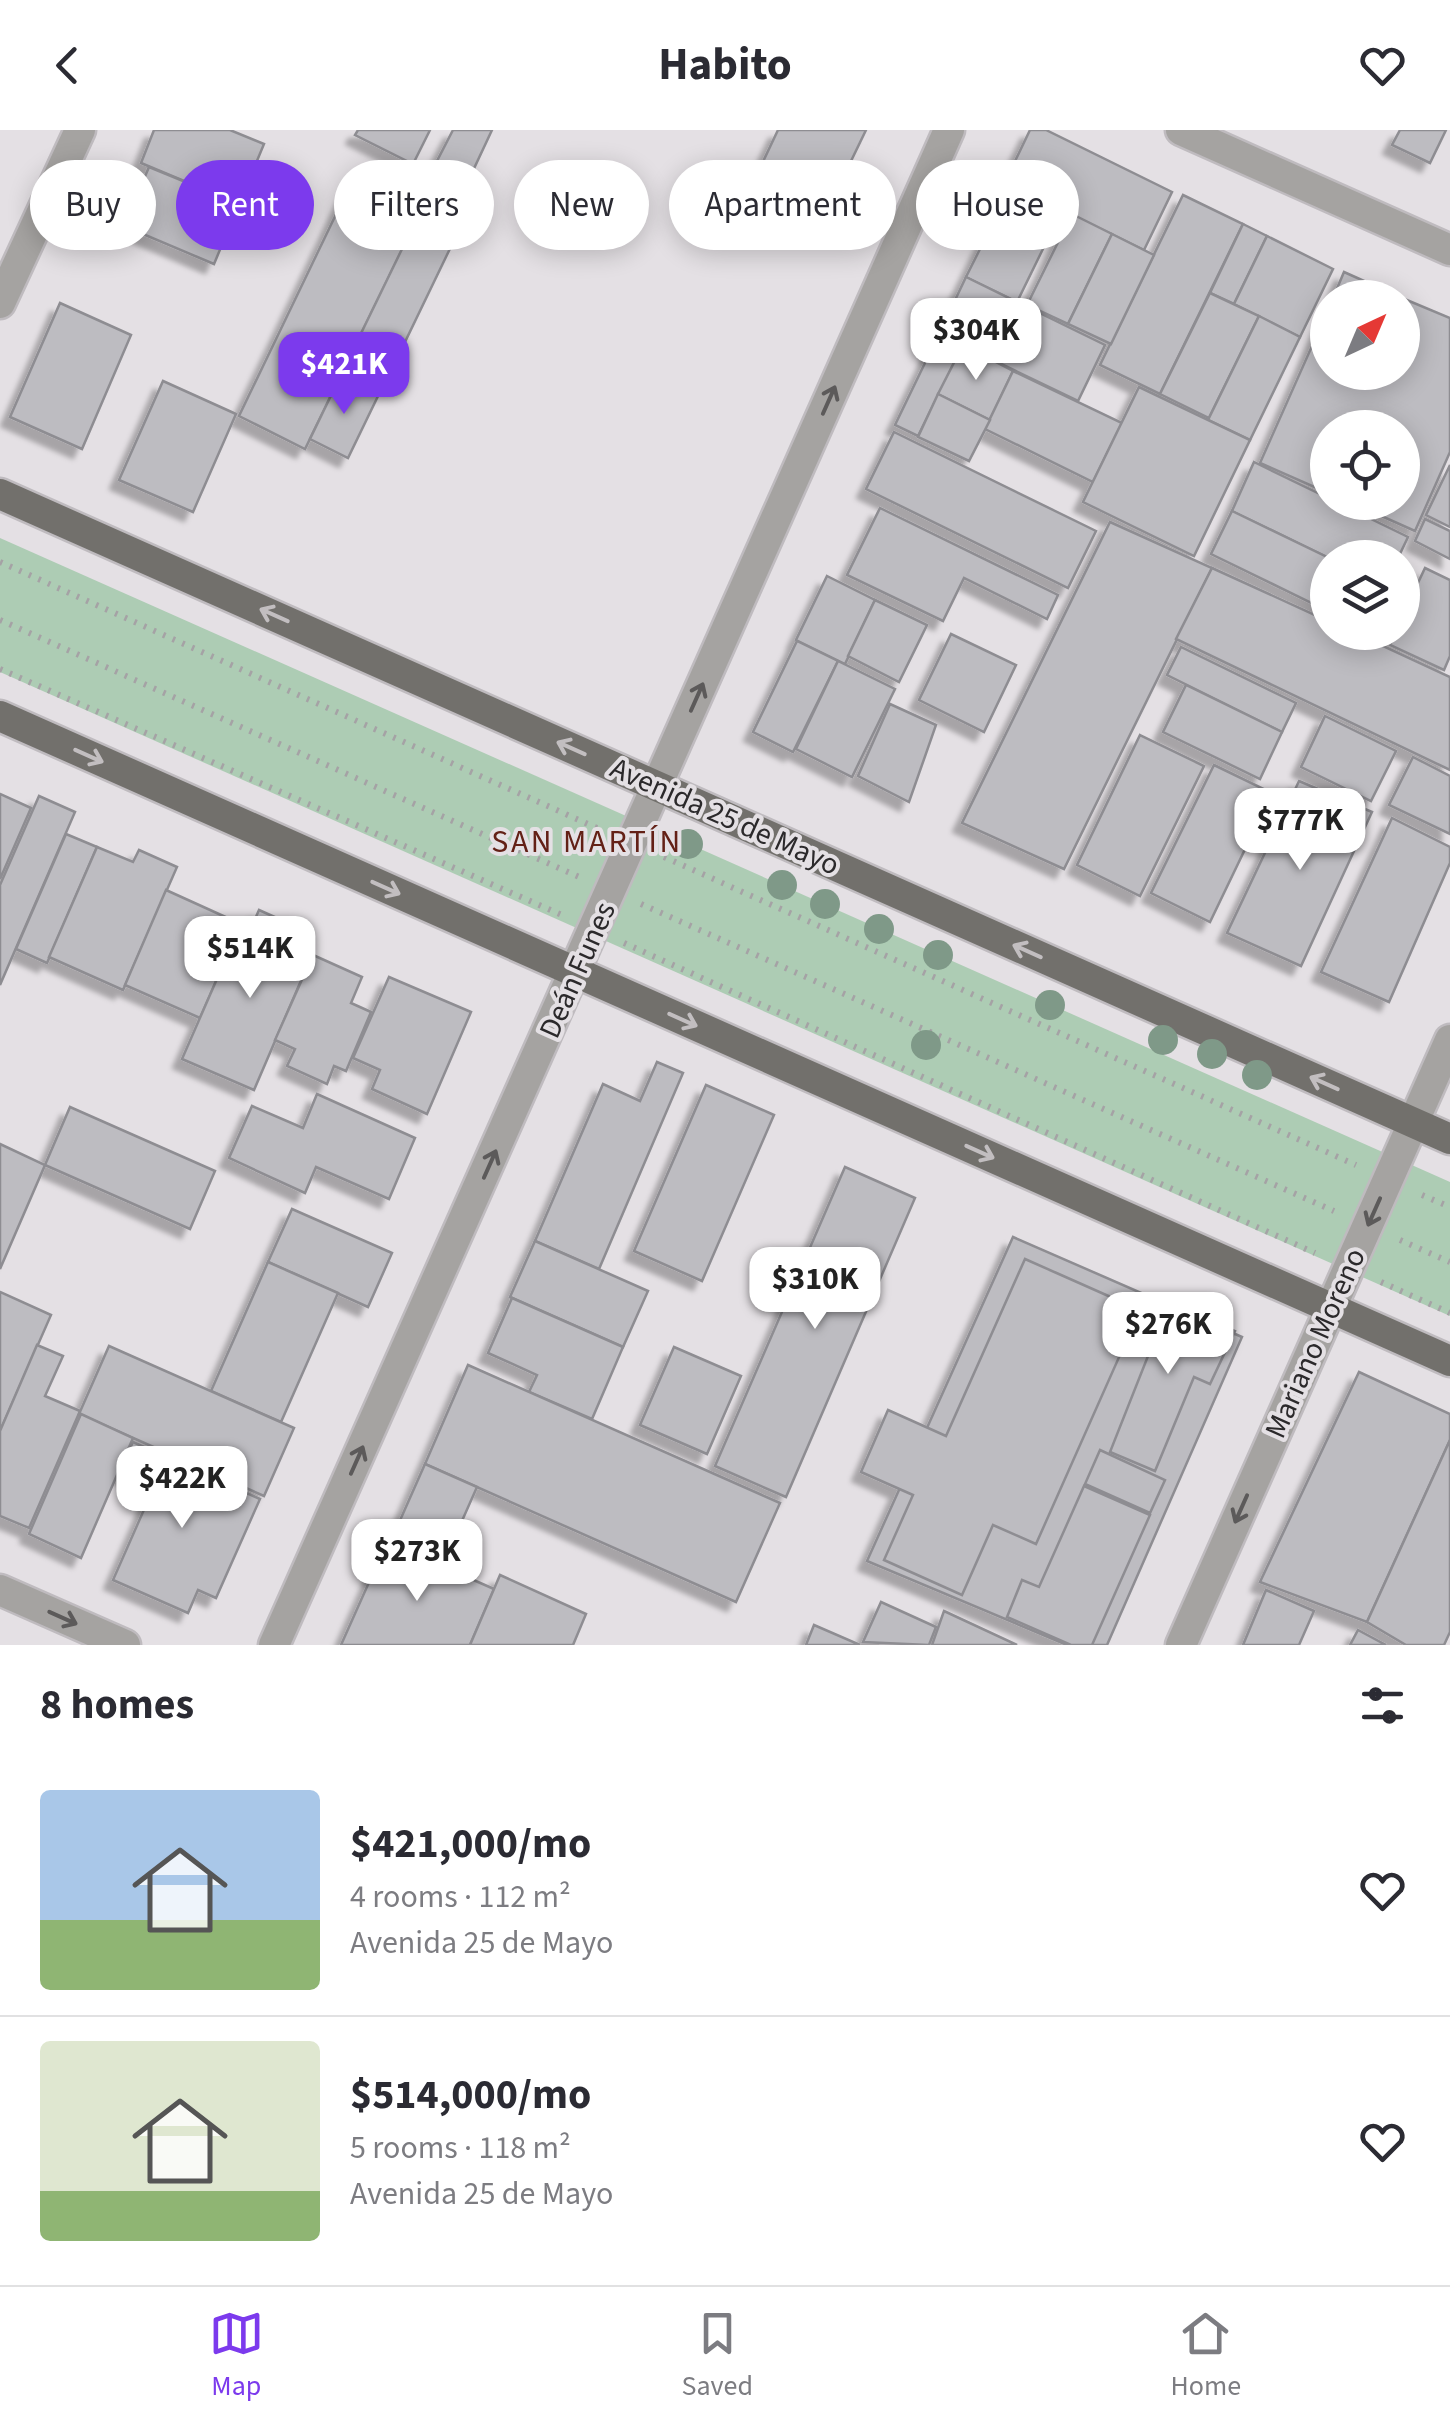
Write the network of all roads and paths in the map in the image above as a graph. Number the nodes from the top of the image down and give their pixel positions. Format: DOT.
graph roads {
  1 [pos="80,130"];
  2 [pos="949,130"];
  3 [pos="1180,130"];
  4 [pos="1450,250"];
  5 [pos="0,303"];
  6 [pos="0,494"];
  7 [pos="0,562"];
  8 [pos="0,620"];
  9 [pos="0,669"];
  10 [pos="0,716"];
  11 [pos="658,786"];
  12 [pos="633,844"];
  13 [pos="612,891"];
  14 [pos="595,930"];
  15 [pos="576,972"];
  16 [pos="1450,1040"];
  17 [pos="1413,1123"];
  18 [pos="1450,1139"];
  19 [pos="1388,1179"];
  20 [pos="1450,1207"];
  21 [pos="1368,1226"];
  22 [pos="1450,1262"];
  23 [pos="1348,1268"];
  24 [pos="1330,1308"];
  25 [pos="1450,1313"];
  26 [pos="1450,1361"];
  27 [pos="0,1590"];
  28 [pos="125,1645"];
  29 [pos="274,1645"];
  30 [pos="1180,1645"];
  1 -- 5 [label="street"];
  11 -- 2 [label="street, Deán Funes, one-way"];
  3 -- 4 [label="street"];
  11 -- 6 [label="main road, Avenida 25 de Mayo, one-way"];
  7 -- 12 [label="path"];
  8 -- 13 [label="path"];
  9 -- 14 [label="path"];
  10 -- 15 [label="main road, one-way"];
  11 -- 12 [label="street, Deán Funes"];
  17 -- 11 [label="main road, Avenida 25 de Mayo, one-way"];
  12 -- 13 [label="street, Deán Funes"];
  12 -- 19 [label="path"];
  13 -- 14 [label="street, Deán Funes"];
  13 -- 21 [label="path"];
  14 -- 15 [label="street, Deán Funes"];
  14 -- 23 [label="path"];
  15 -- 24 [label="main road, one-way"];
  29 -- 15 [label="street, Deán Funes, one-way"];
  16 -- 17 [label="street, Mariano Moreno"];
  17 -- 18 [label="main road, Avenida 25 de Mayo"];
  17 -- 19 [label="street, Mariano Moreno"];
  19 -- 20 [label="path"];
  19 -- 21 [label="street, Mariano Moreno, one-way"];
  21 -- 22 [label="path"];
  21 -- 23 [label="street, Mariano Moreno"];
  23 -- 24 [label="street, Mariano Moreno"];
  23 -- 25 [label="path"];
  24 -- 26 [label="main road"];
  24 -- 30 [label="street, Mariano Moreno, one-way"];
  27 -- 28 [label="street, one-way"];
}
